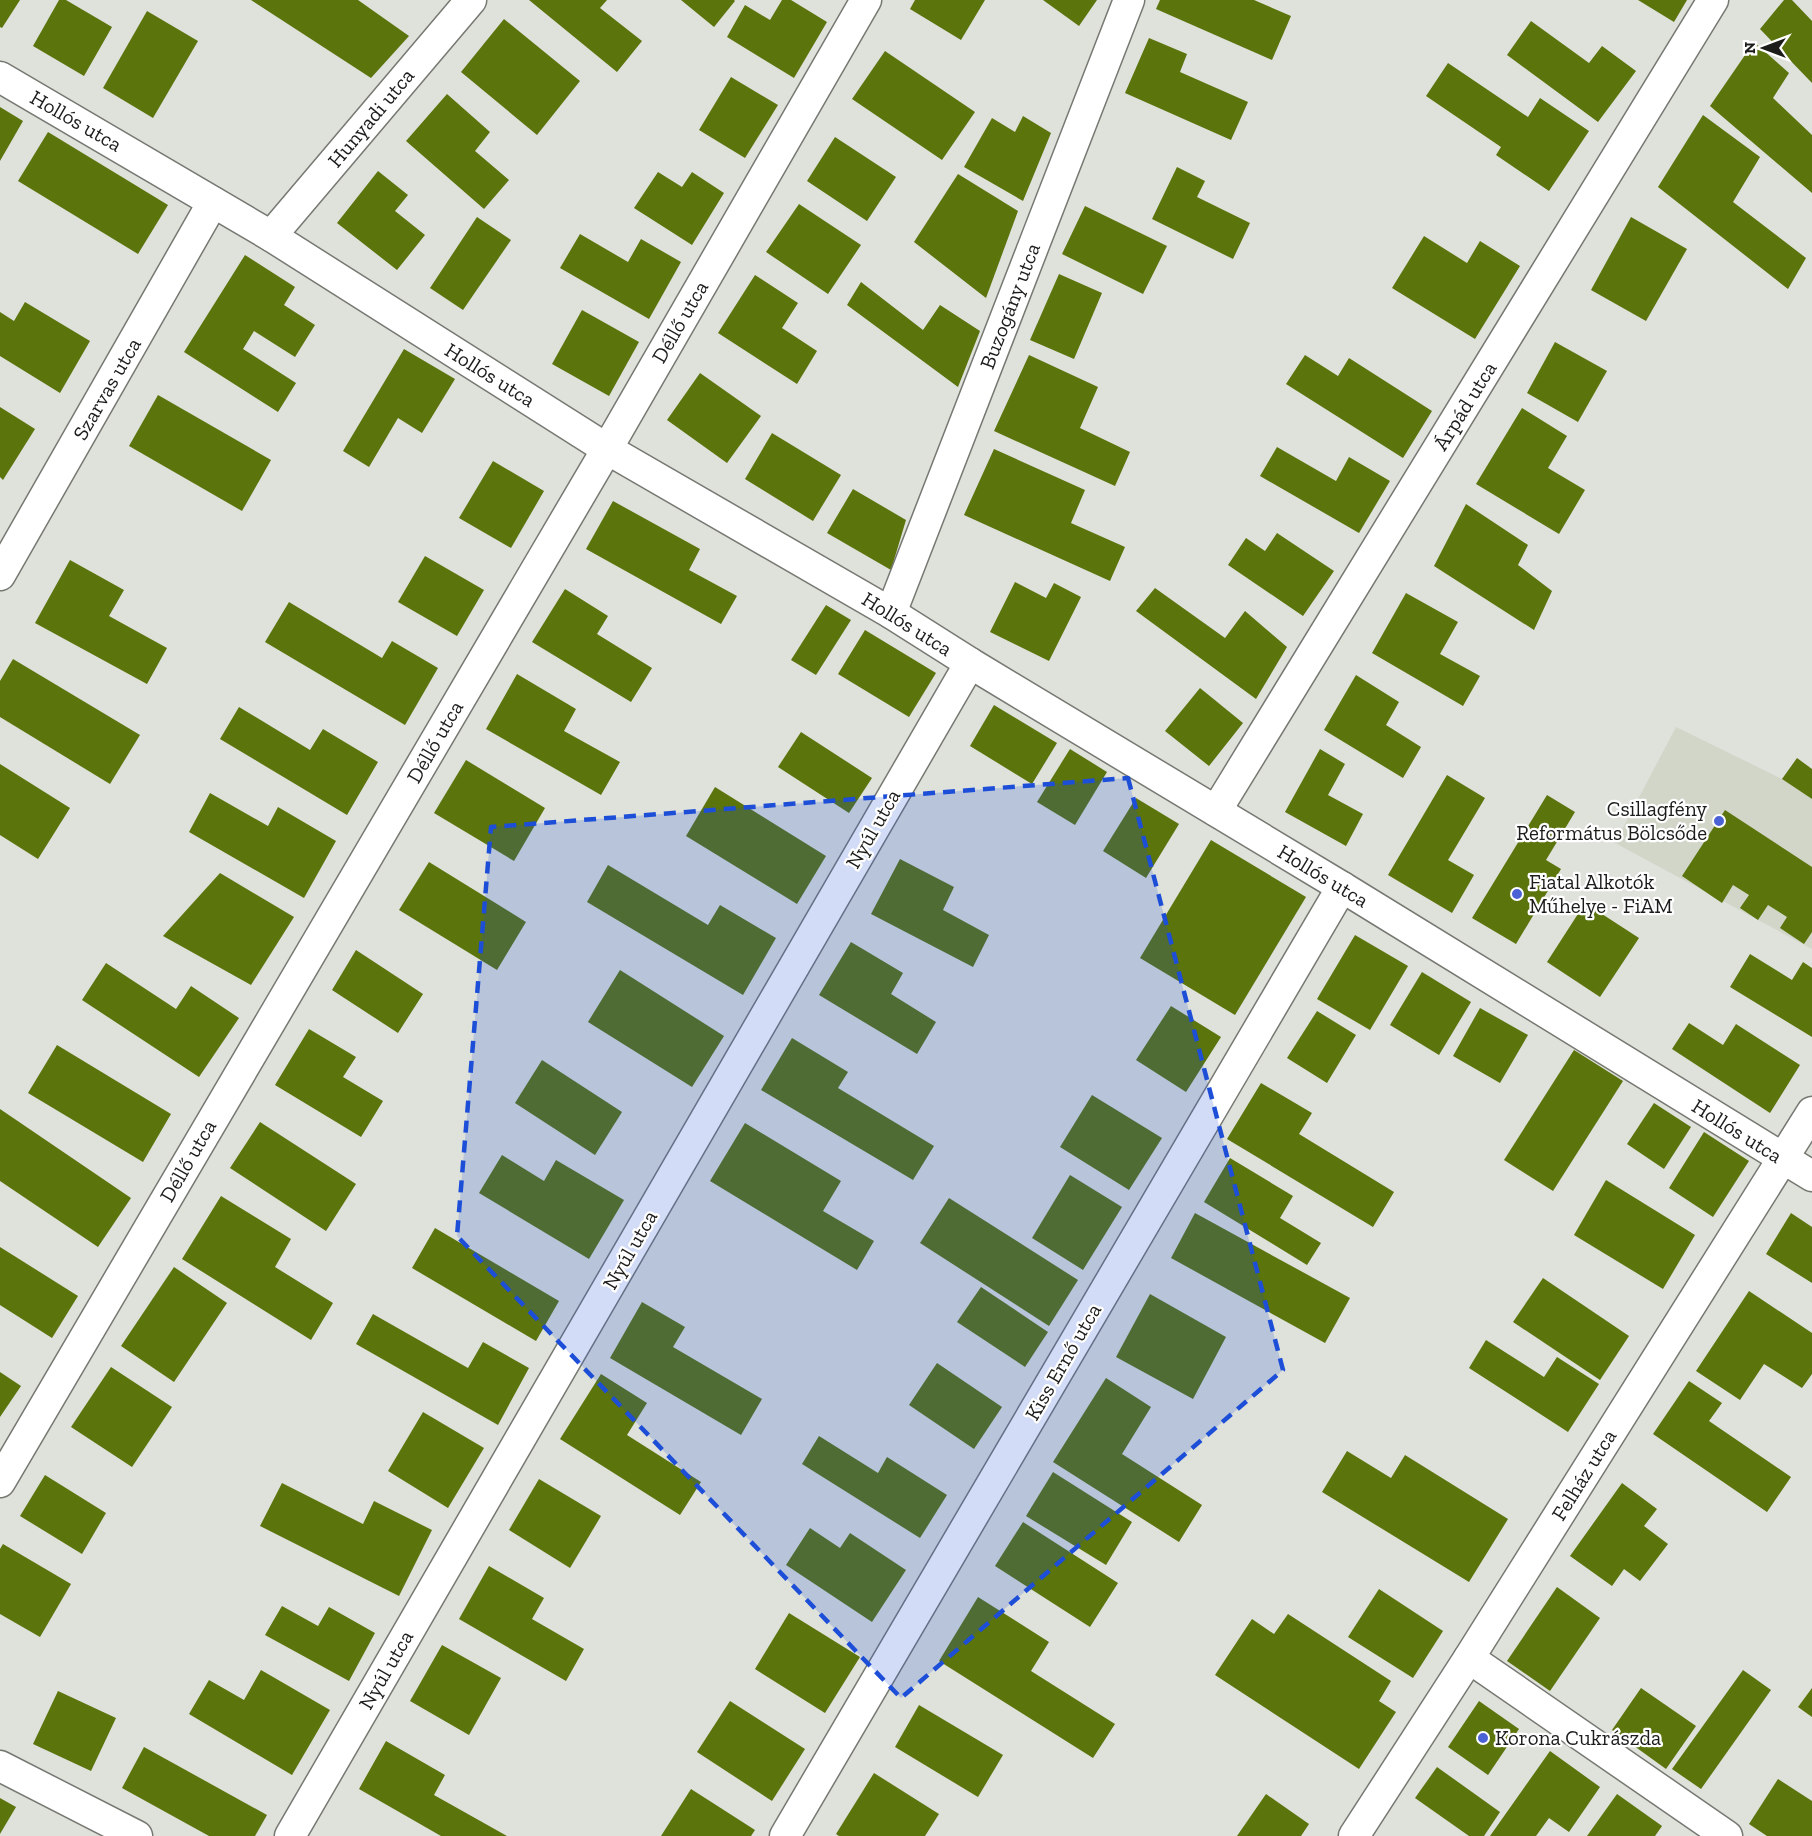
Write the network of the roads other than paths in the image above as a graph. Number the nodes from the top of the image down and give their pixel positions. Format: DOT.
graph roads {
  1 [pos="471,0"];
  2 [pos="866,0"];
  3 [pos="1129,0"];
  4 [pos="1713,0"];
  5 [pos="0,77"];
  6 [pos="213,202"];
  7 [pos="271,236"];
  8 [pos="607,449"];
  9 [pos="0,575"];
  10 [pos="891,613"];
  11 [pos="970,663"];
  12 [pos="1216,811"];
  13 [pos="1342,887"];
  14 [pos="1812,1112"];
  15 [pos="1782,1158"];
  16 [pos="1812,1176"];
  17 [pos="0,1482"];
  18 [pos="1469,1658"];
  19 [pos="0,1766"];
  20 [pos="138,1836"];
  21 [pos="290,1836"];
  22 [pos="785,1836"];
  23 [pos="1354,1836"];
  24 [pos="1727,1836"];
  1 -- 7 [label="street, Hunyadi utca"];
  2 -- 8 [label="street, Déllő utca"];
  3 -- 10 [label="street, Buzogány utca"];
  4 -- 12 [label="street, Árpád utca"];
  5 -- 6 [label="street, Hollós utca"];
  6 -- 7 [label="street, Hollós utca"];
  6 -- 9 [label="street, Szarvas utca"];
  7 -- 8 [label="street, Hollós utca"];
  8 -- 10 [label="street, Hollós utca"];
  8 -- 17 [label="street, Déllő utca"];
  10 -- 11 [label="street, Hollós utca"];
  11 -- 12 [label="street, Hollós utca"];
  11 -- 21 [label="street, Nyúl utca"];
  12 -- 13 [label="street, Hollós utca"];
  13 -- 15 [label="street, Hollós utca"];
  13 -- 22 [label="street, Kiss Ernő utca"];
  14 -- 15 [label="street, Felház utca"];
  15 -- 16 [label="street, Hollós utca"];
  15 -- 18 [label="street, Felház utca"];
  18 -- 23 [label="street, Felház utca"];
  18 -- 24 [label="street"];
  19 -- 20 [label="street"];
}
